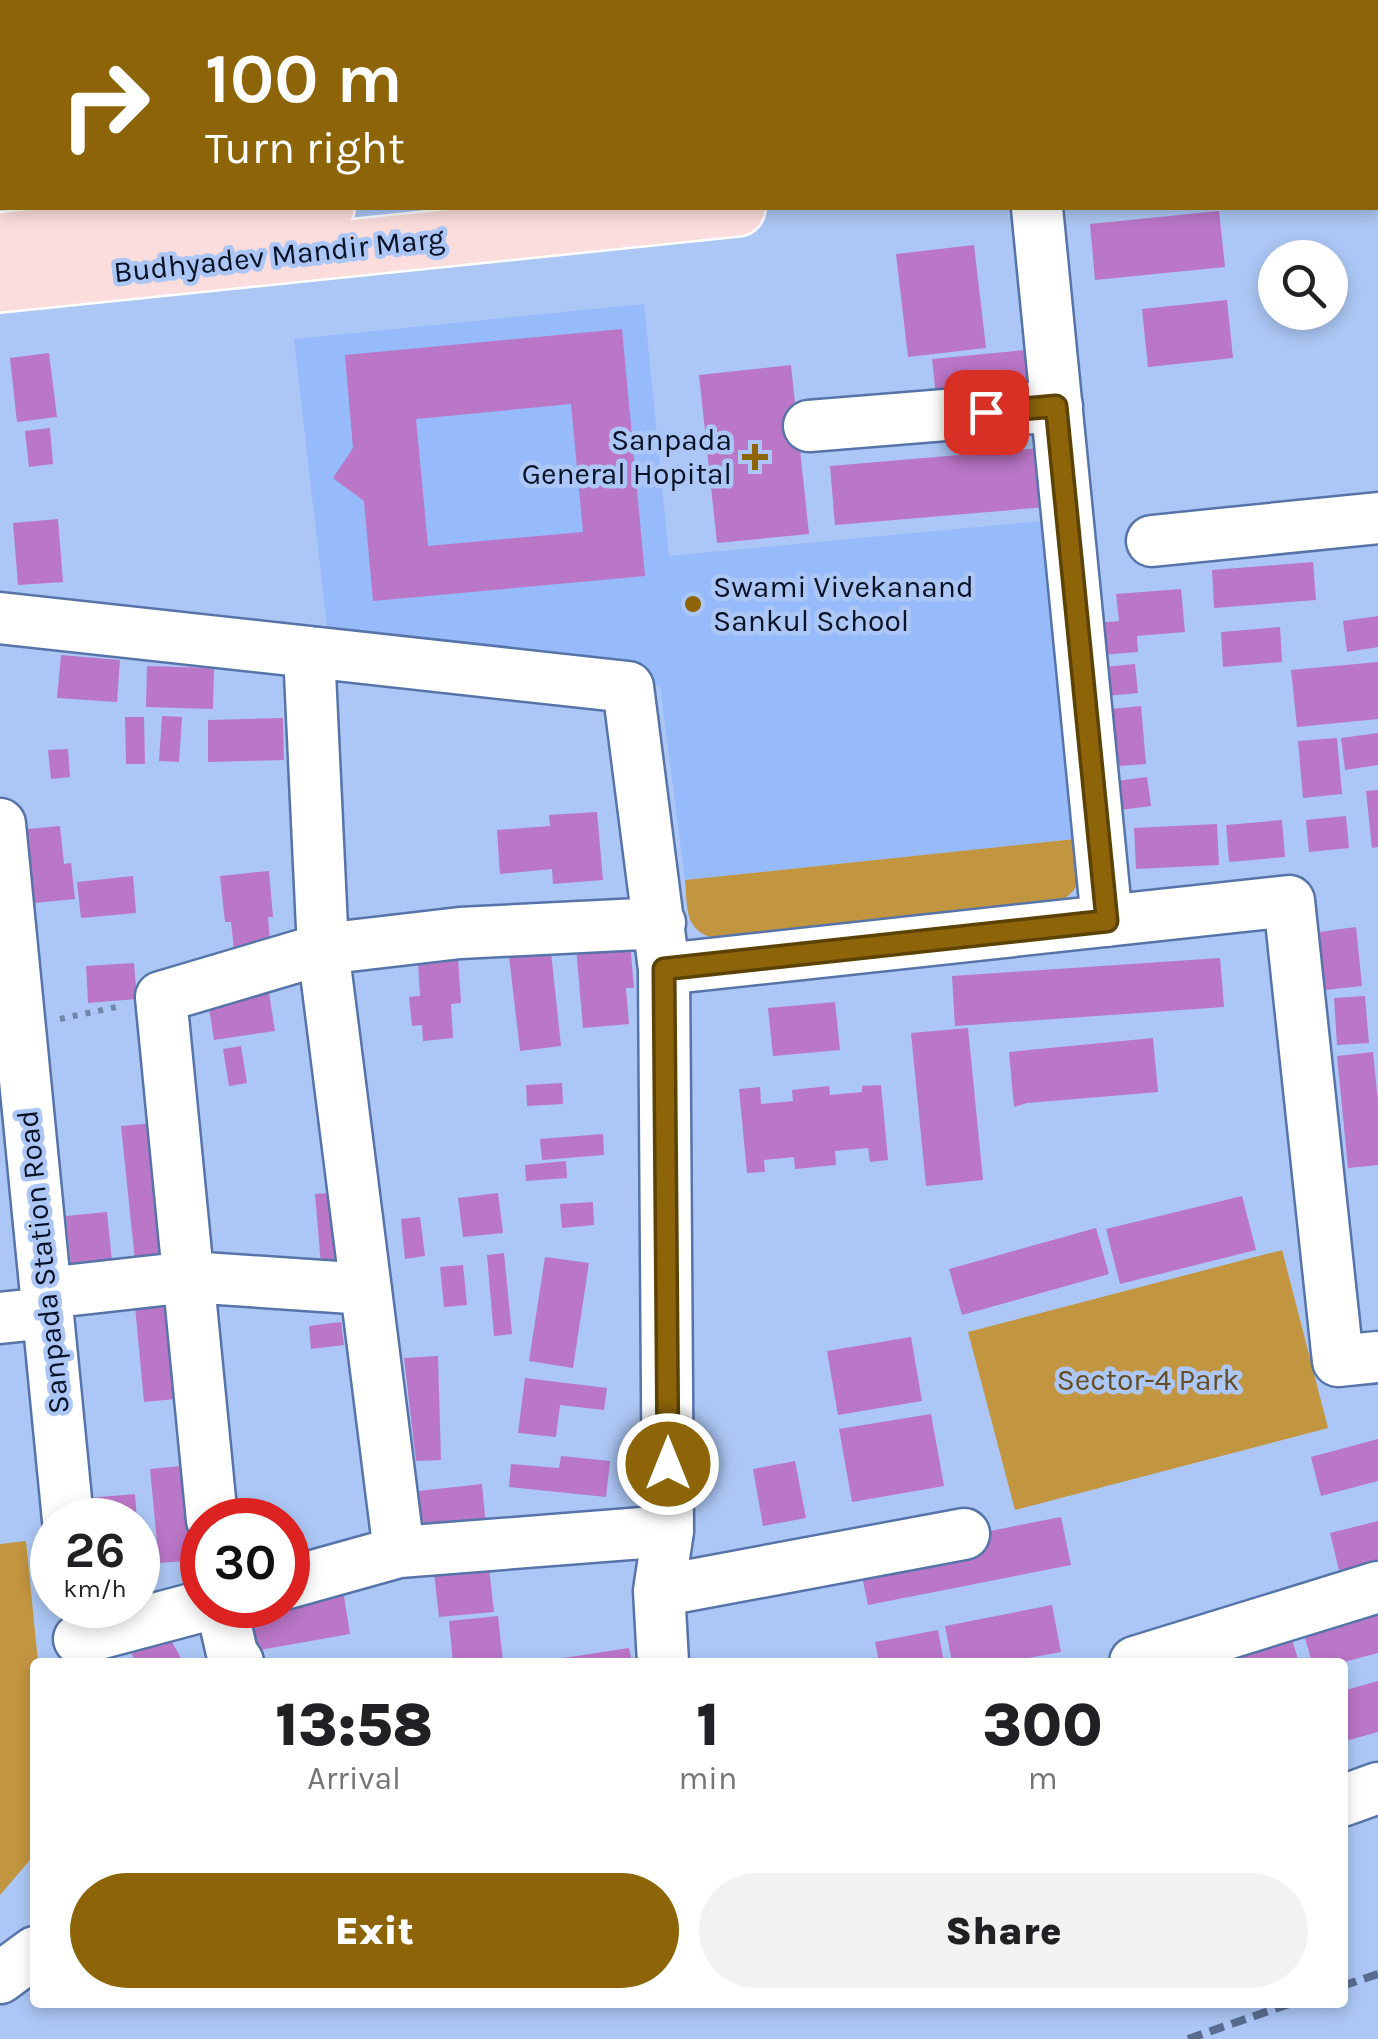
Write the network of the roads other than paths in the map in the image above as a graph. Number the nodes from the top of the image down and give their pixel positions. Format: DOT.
graph roads {
  1 [pos="306,210"];
  2 [pos="718,210"];
  3 [pos="1037,210"];
  4 [pos="0,241"];
  5 [pos="0,284"];
  6 [pos="1056,406"];
  7 [pos="810,426"];
  8 [pos="1378,518"];
  9 [pos="1152,541"];
  10 [pos="0,618"];
  11 [pos="309,652"];
  12 [pos="0,824"];
  13 [pos="1107,921"];
  14 [pos="662,946"];
  15 [pos="324,949"];
  16 [pos="189,1277"];
  17 [pos="366,1289"];
  18 [pos="31,1308"];
  19 [pos="1378,1357"];
  20 [pos="64,1498"];
  21 [pos="210,1498"];
  22 [pos="668,1532"];
  23 [pos="964,1534"];
  24 [pos="399,1552"];
  25 [pos="310,1577"];
  26 [pos="1378,1587"];
  27 [pos="659,1592"];
  28 [pos="180,1612"];
  29 [pos="226,1628"];
  30 [pos="80,1636"];
  31 [pos="235,1658"];
  32 [pos="663,1658"];
  33 [pos="1148,1658"];
  34 [pos="1378,1788"];
  35 [pos="1348,1799"];
  36 [pos="30,1956"];
  37 [pos="0,1978"];
  1 -- 4 [label="main road, Budhyadev Mandir Marg"];
  2 -- 5 [label="main road, Budhyadev Mandir Marg"];
  3 -- 6 [label="street"];
  6 -- 7 [label="street"];
  6 -- 13 [label="street"];
  8 -- 9 [label="street"];
  10 -- 11 [label="street"];
  11 -- 14 [label="street"];
  11 -- 15 [label="street"];
  12 -- 18 [label="street, Sanpada Station Road"];
  13 -- 14 [label="street"];
  13 -- 19 [label="street"];
  14 -- 15 [label="street"];
  14 -- 22 [label="street"];
  15 -- 16 [label="street"];
  15 -- 17 [label="street"];
  16 -- 17 [label="street"];
  16 -- 18 [label="street"];
  16 -- 21 [label="street"];
  17 -- 24 [label="street"];
  18 -- 20 [label="street, Sanpada Station Road"];
  22 -- 24 [label="street"];
  22 -- 27 [label="street"];
  23 -- 27 [label="street"];
  24 -- 25 [label="street"];
  26 -- 33 [label="street"];
  27 -- 32 [label="street"];
  28 -- 30 [label="street"];
  29 -- 31 [label="street"];
  34 -- 35 [label="street"];
  36 -- 37 [label="street"];
}
